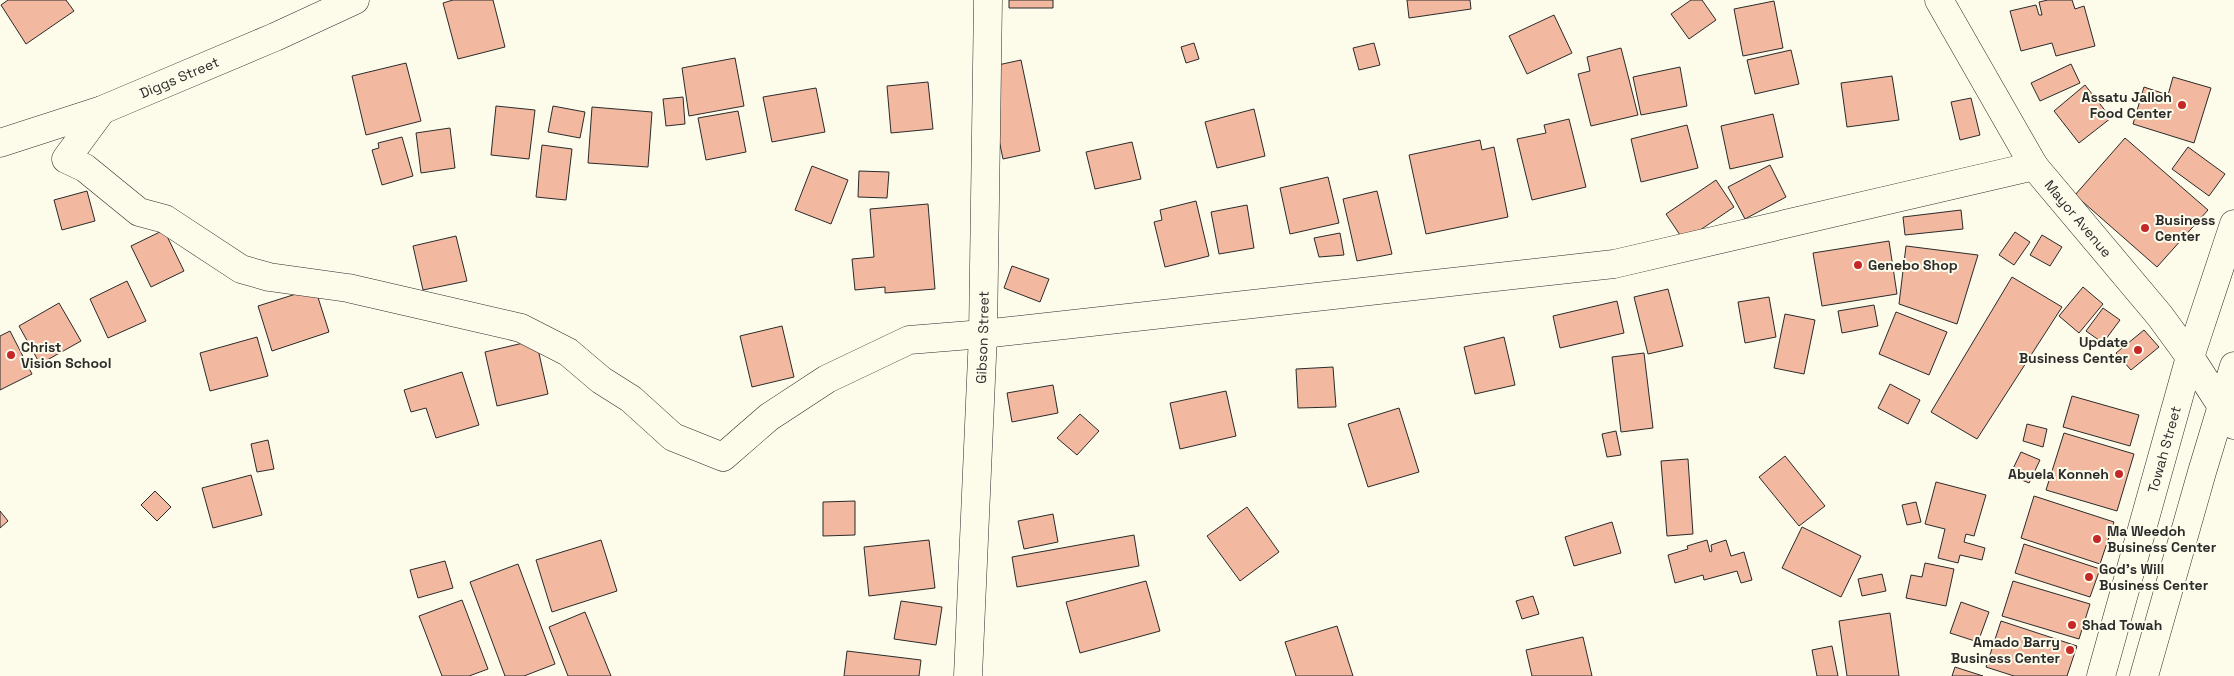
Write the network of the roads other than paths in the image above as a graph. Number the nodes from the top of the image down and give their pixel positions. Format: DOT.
graph roads {
  1 [pos="356,0"];
  2 [pos="988,0"];
  3 [pos="1940,0"];
  4 [pos="102,110"];
  5 [pos="0,144"];
  6 [pos="2034,166"];
  7 [pos="2234,224"];
  8 [pos="983,334"];
  9 [pos="2190,357"];
  10 [pos="2234,366"];
  11 [pos="2228,416"];
  12 [pos="968,676"];
  13 [pos="2101,676"];
  14 [pos="2144,676"];
  1 -- 4 [label="street, Diggs Street"];
  2 -- 8 [label="street, Gibson Street"];
  3 -- 6 [label="street, Mayor Avenue"];
  4 -- 5 [label="street, Diggs Street"];
  4 -- 8 [label="street"];
  6 -- 8 [label="street"];
  6 -- 9 [label="street, Mayor Avenue"];
  7 -- 9 [label="street, Towah Street"];
  8 -- 12 [label="street, Gibson Street"];
  9 -- 11 [label="street, Mayor Avenue"];
  9 -- 13 [label="street, Towah Street"];
  10 -- 11 [label="street"];
  11 -- 14 [label="street"];
}
